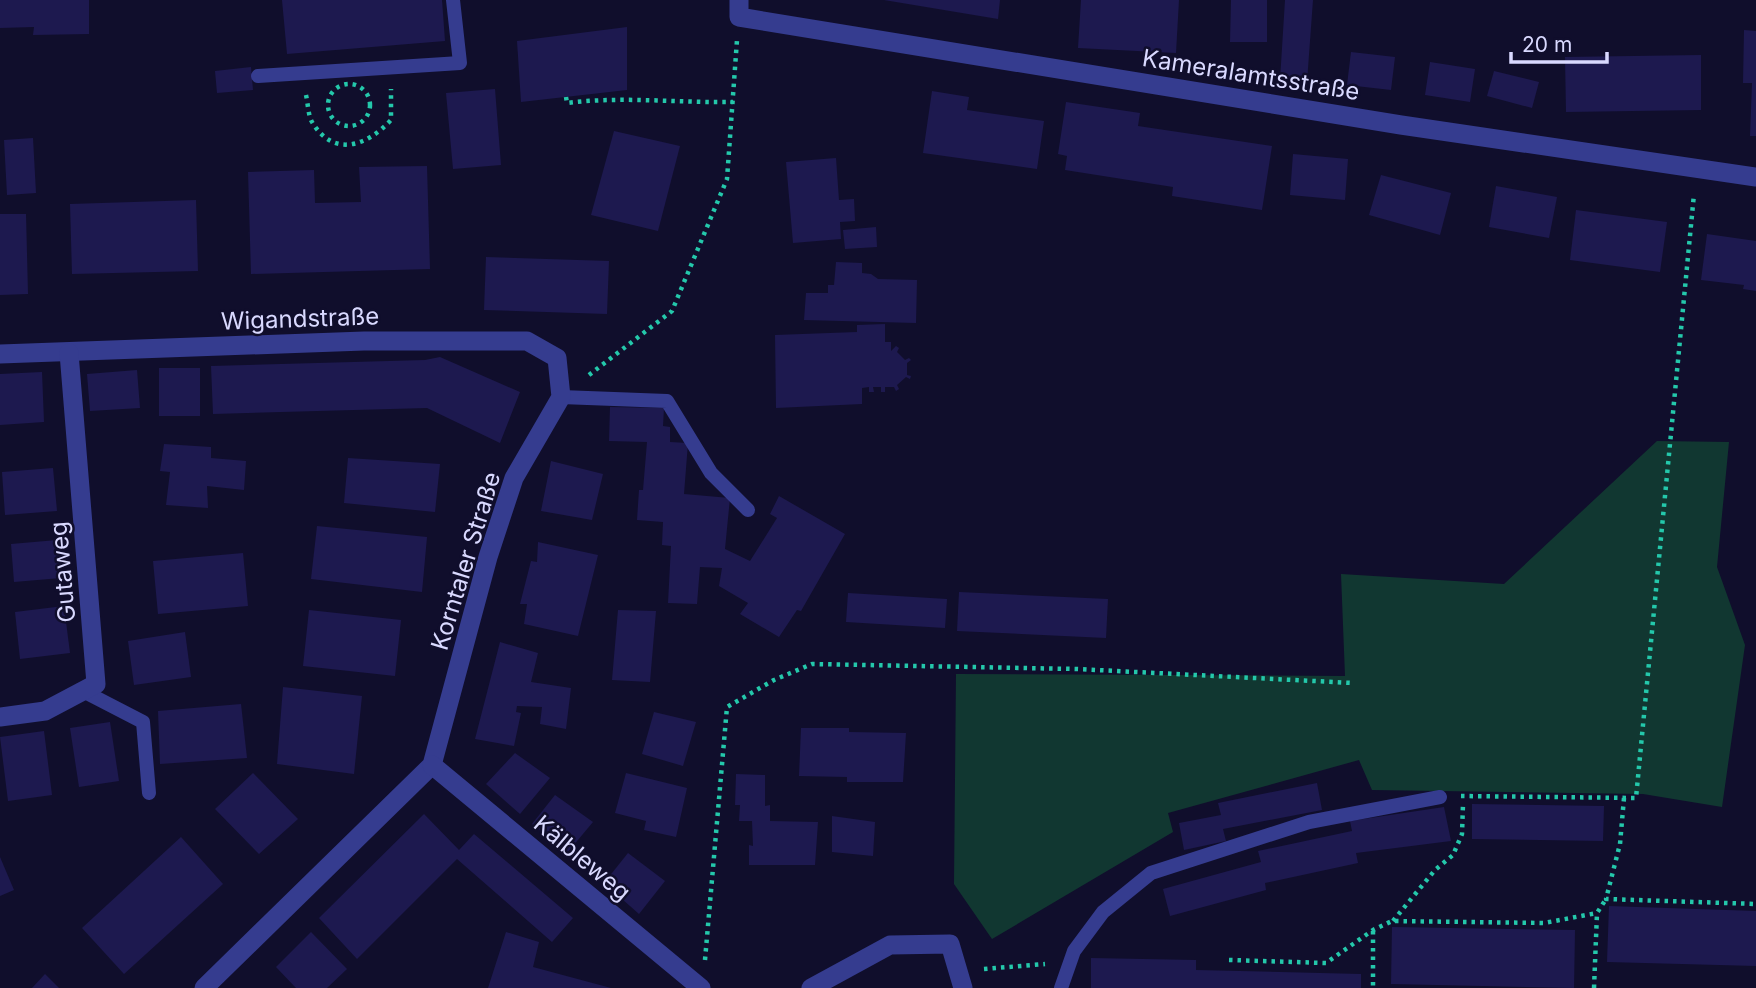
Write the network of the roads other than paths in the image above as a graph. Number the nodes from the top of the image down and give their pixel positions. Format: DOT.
graph roads {
  1 [pos="453,0"];
  2 [pos="739,8"];
  3 [pos="258,76"];
  4 [pos="1756,177"];
  5 [pos="69,353"];
  6 [pos="0,354"];
  7 [pos="561,397"];
  8 [pos="748,509"];
  9 [pos="83,691"];
  10 [pos="0,716"];
  11 [pos="432,765"];
  12 [pos="149,793"];
  13 [pos="1445,797"];
  14 [pos="960,979"];
  15 [pos="699,986"];
  16 [pos="204,988"];
  17 [pos="811,988"];
  18 [pos="1061,988"];
  1 -- 3 [label="lane"];
  2 -- 4 [label="street, Kameralamtsstraße"];
  5 -- 6 [label="street, Wigandstraße"];
  5 -- 7 [label="street, Wigandstraße"];
  5 -- 9 [label="street, Gutaweg"];
  7 -- 8 [label="lane"];
  7 -- 11 [label="street, Korntaler Straße"];
  9 -- 10 [label="street"];
  9 -- 12 [label="lane"];
  11 -- 15 [label="street, Kälbleweg"];
  11 -- 16 [label="street"];
  13 -- 18 [label="lane"];
  14 -- 17 [label="street"];
}
